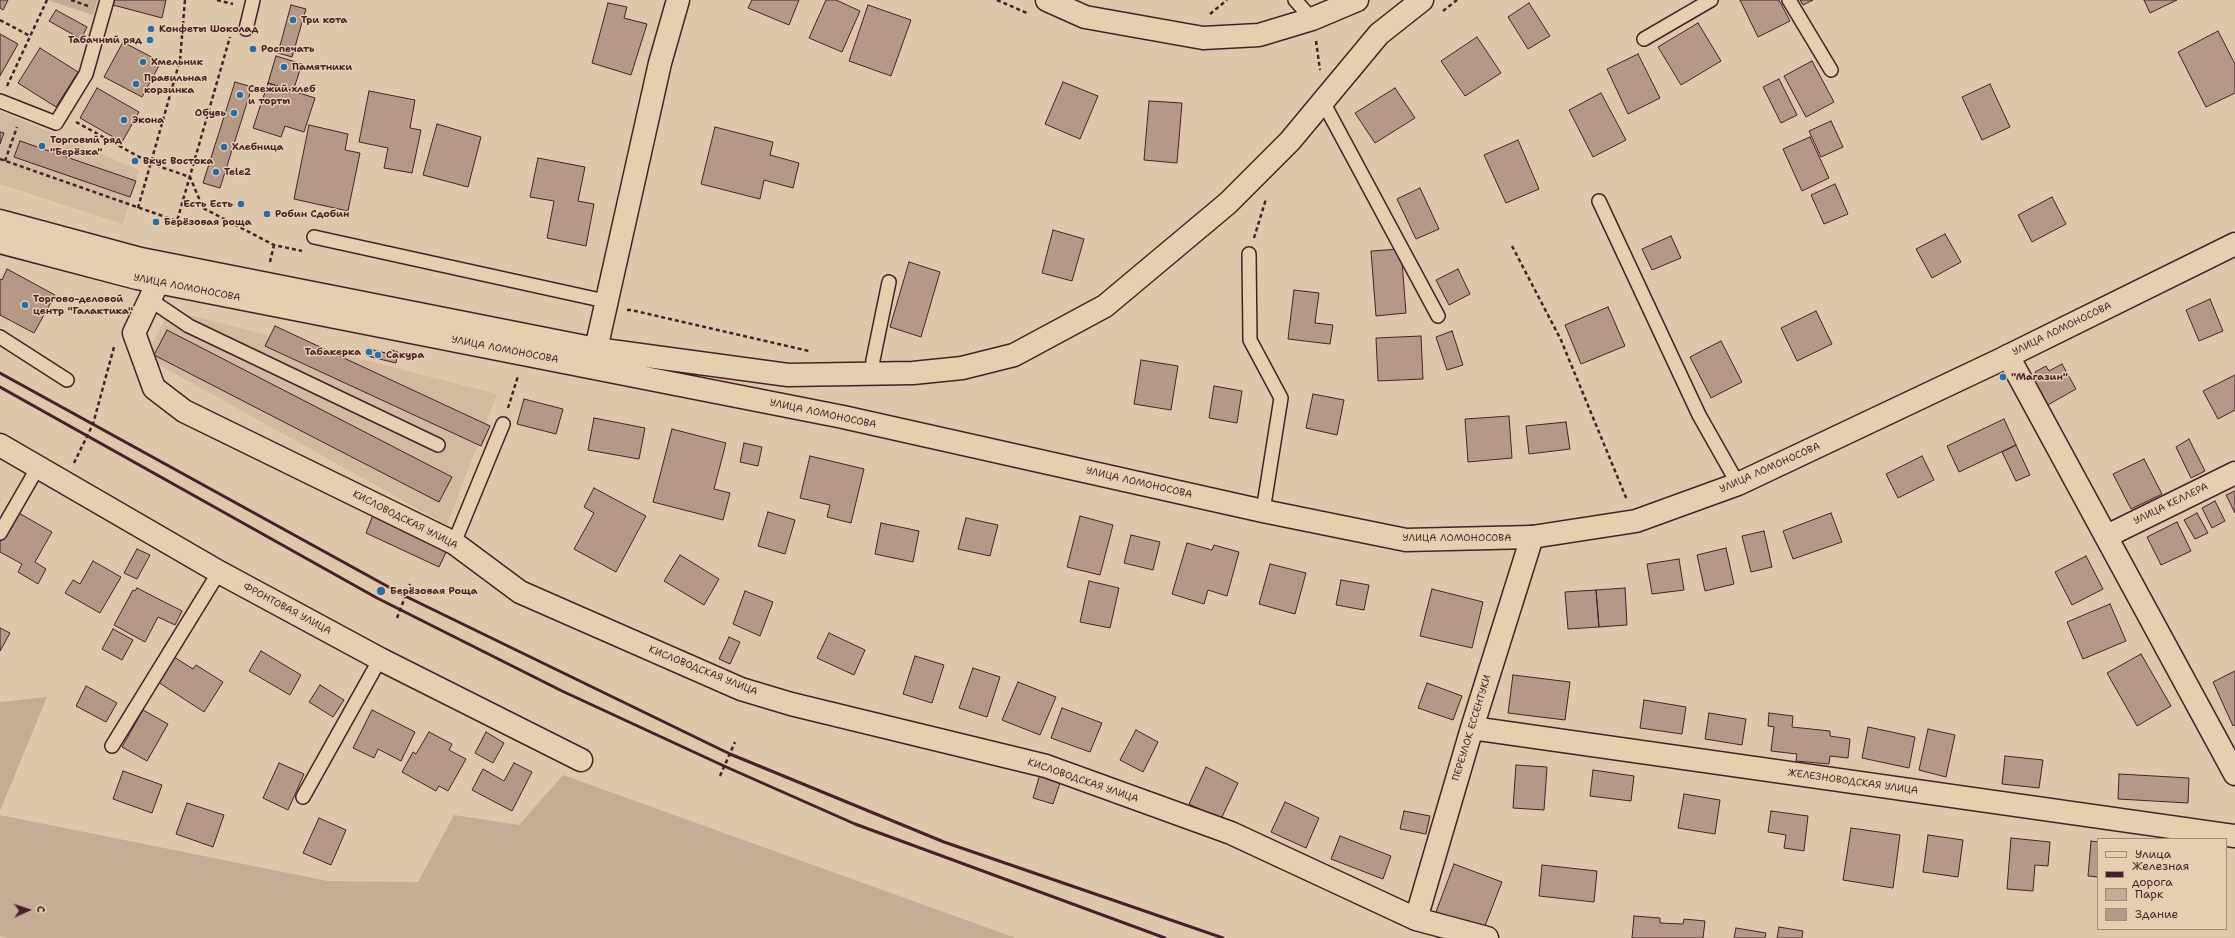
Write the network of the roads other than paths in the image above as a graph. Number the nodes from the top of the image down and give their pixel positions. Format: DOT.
graph roads {
  1 [pos="107,0"];
  2 [pos="253,0"];
  3 [pos="678,0"];
  4 [pos="1047,0"];
  5 [pos="1295,0"];
  6 [pos="1357,0"];
  7 [pos="1422,0"];
  8 [pos="1711,0"];
  9 [pos="1789,0"];
  10 [pos="1312,19"];
  11 [pos="246,29"];
  12 [pos="1644,39"];
  13 [pos="1831,70"];
  14 [pos="1322,100"];
  15 [pos="0,101"];
  16 [pos="1599,201"];
  17 [pos="0,221"];
  18 [pos="314,237"];
  19 [pos="0,242"];
  20 [pos="2235,244"];
  21 [pos="1249,254"];
  22 [pos="889,282"];
  23 [pos="154,291"];
  24 [pos="604,307"];
  25 [pos="1438,316"];
  26 [pos="0,337"];
  27 [pos="2008,356"];
  28 [pos="594,358"];
  29 [pos="872,374"];
  30 [pos="67,380"];
  31 [pos="503,424"];
  32 [pos="0,445"];
  33 [pos="438,445"];
  34 [pos="38,467"];
  35 [pos="2235,473"];
  36 [pos="1738,484"];
  37 [pos="1263,511"];
  38 [pos="0,533"];
  39 [pos="2107,536"];
  40 [pos="1532,537"];
  41 [pos="454,543"];
  42 [pos="219,572"];
  43 [pos="380,659"];
  44 [pos="1472,728"];
  45 [pos="112,746"];
  46 [pos="2230,752"];
  47 [pos="581,760"];
  48 [pos="2235,774"];
  49 [pos="303,797"];
  50 [pos="2235,836"];
  51 [pos="1416,919"];
  52 [pos="1487,938"];
  1 -- 15 [label="lane"];
  2 -- 11 [label="lane"];
  3 -- 24 [label="street"];
  4 -- 10 [label="street"];
  5 -- 10 [label="lane"];
  6 -- 10 [label="street"];
  7 -- 14 [label="street"];
  8 -- 12 [label="lane"];
  9 -- 13 [label="lane"];
  14 -- 25 [label="lane"];
  14 -- 29 [label="street"];
  16 -- 36 [label="lane"];
  17 -- 28 [label="street, УЛИЦА ЛОМОНОСОВА"];
  18 -- 24 [label="lane"];
  19 -- 23 [label="street, УЛИЦА ЛОМОНОСОВА"];
  20 -- 27 [label="street, УЛИЦА ЛОМОНОСОВА"];
  21 -- 37 [label="lane"];
  22 -- 29 [label="lane"];
  23 -- 28 [label="street, УЛИЦА ЛОМОНОСОВА"];
  23 -- 33 [label="lane"];
  23 -- 41 [label="street, КИСЛОВОДСКАЯ УЛИЦА"];
  24 -- 28 [label="street"];
  26 -- 30 [label="lane"];
  27 -- 36 [label="street, УЛИЦА ЛОМОНОСОВА"];
  27 -- 39 [label="street"];
  28 -- 29 [label="street"];
  28 -- 37 [label="street, УЛИЦА ЛОМОНОСОВА"];
  31 -- 41 [label="lane"];
  32 -- 34 [label="street, ФРОНТОВАЯ УЛИЦА"];
  34 -- 38 [label="lane"];
  34 -- 42 [label="street, ФРОНТОВАЯ УЛИЦА"];
  35 -- 39 [label="street, УЛИЦА КЕЛЛЕРА"];
  36 -- 40 [label="street, УЛИЦА ЛОМОНОСОВА"];
  37 -- 40 [label="street, УЛИЦА ЛОМОНОСОВА"];
  39 -- 46 [label="street"];
  40 -- 44 [label="street, ПЕРЕУЛОК ЕССЕНТУКИ"];
  41 -- 51 [label="street, КИСЛОВОДСКАЯ УЛИЦА"];
  42 -- 43 [label="street, ФРОНТОВАЯ УЛИЦА"];
  42 -- 45 [label="lane"];
  43 -- 47 [label="street, ФРОНТОВАЯ УЛИЦА"];
  43 -- 49 [label="lane"];
  44 -- 50 [label="street, ЖЕЛЕЗНОВОДСКАЯ УЛИЦА"];
  44 -- 51 [label="street, ПЕРЕУЛОК ЕССЕНТУКИ"];
  46 -- 48 [label="street"];
  51 -- 52 [label="street, КИСЛОВОДСКАЯ УЛИЦА"];
}
